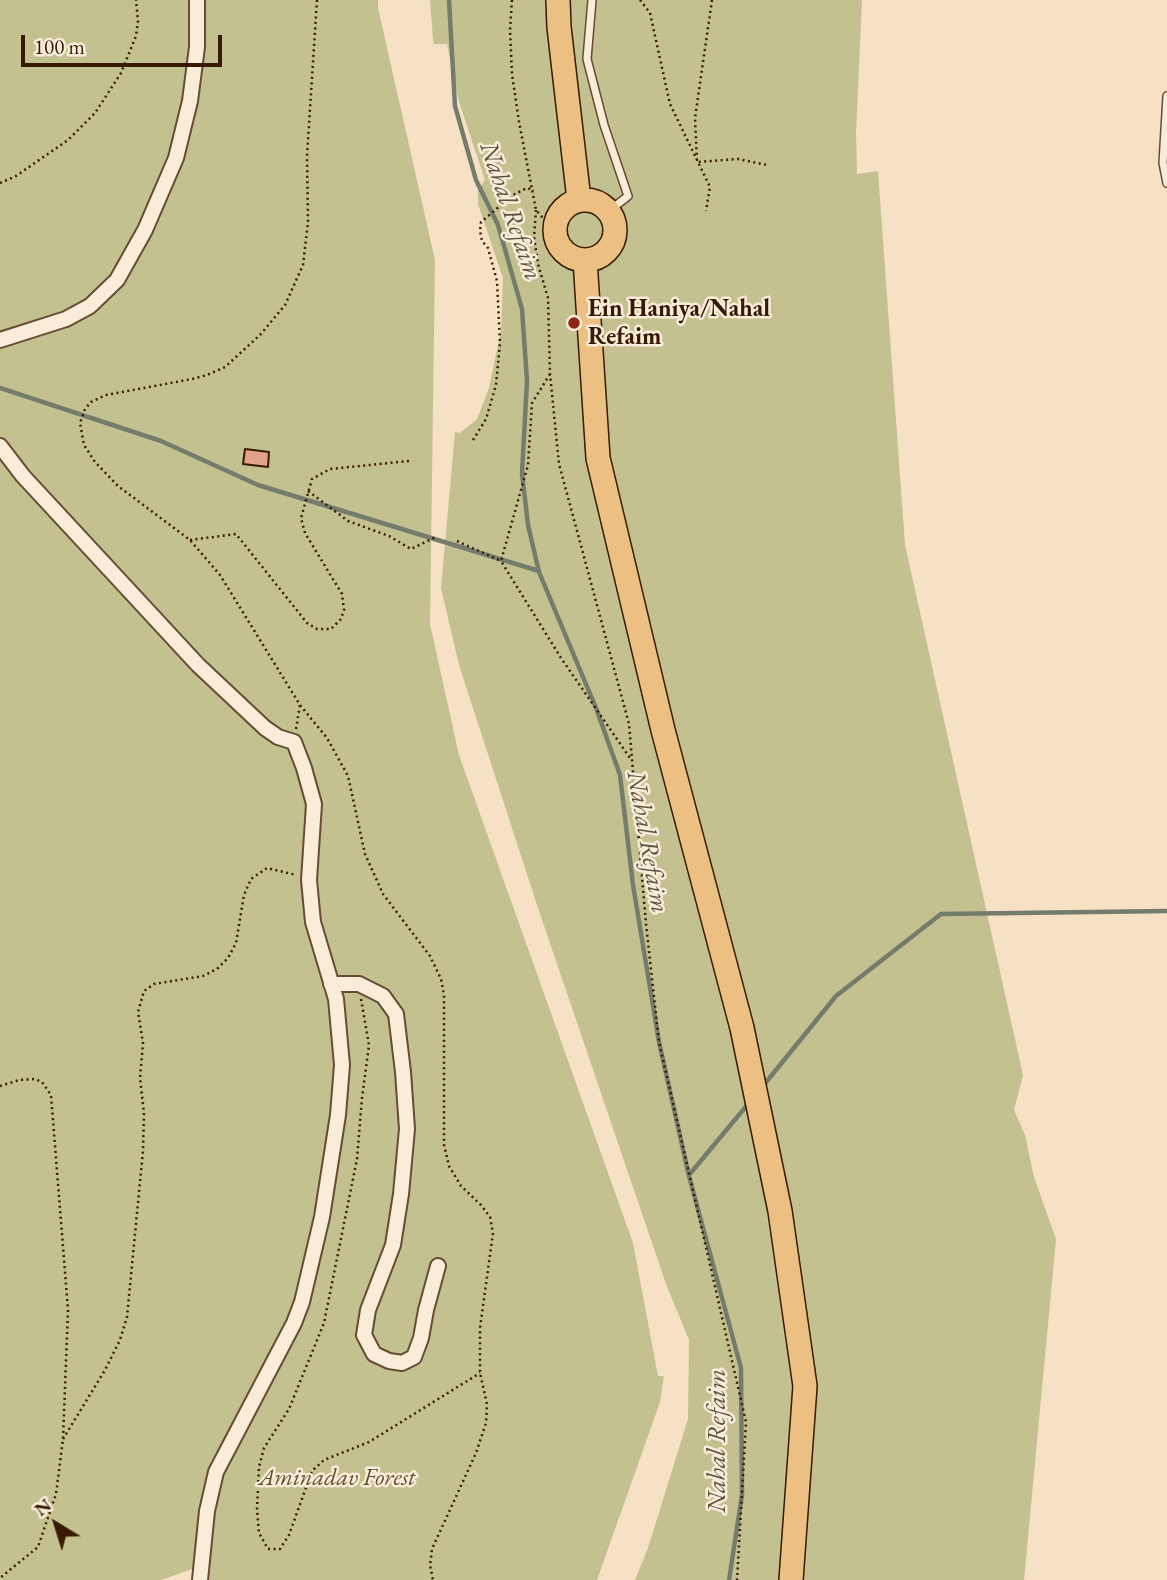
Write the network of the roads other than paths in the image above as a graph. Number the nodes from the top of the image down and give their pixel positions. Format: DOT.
graph roads {
  1 [pos="197,0"];
  2 [pos="558,0"];
  3 [pos="592,0"];
  4 [pos="1167,96"];
  5 [pos="1167,183"];
  6 [pos="579,200"];
  7 [pos="609,211"];
  8 [pos="585,260"];
  9 [pos="0,340"];
  10 [pos="0,446"];
  11 [pos="331,984"];
  12 [pos="438,1266"];
  13 [pos="200,1580"];
  14 [pos="792,1580"];
  1 -- 9 [label="street"];
  2 -- 6 [label="main road"];
  3 -- 7 [label="lane"];
  4 -- 5 [label="lane"];
  6 -- 7 [label="main road"];
  6 -- 8 [label="main road"];
  7 -- 8 [label="main road"];
  8 -- 14 [label="main road"];
  10 -- 11 [label="street"];
  11 -- 12 [label="street"];
  11 -- 13 [label="street"];
}
